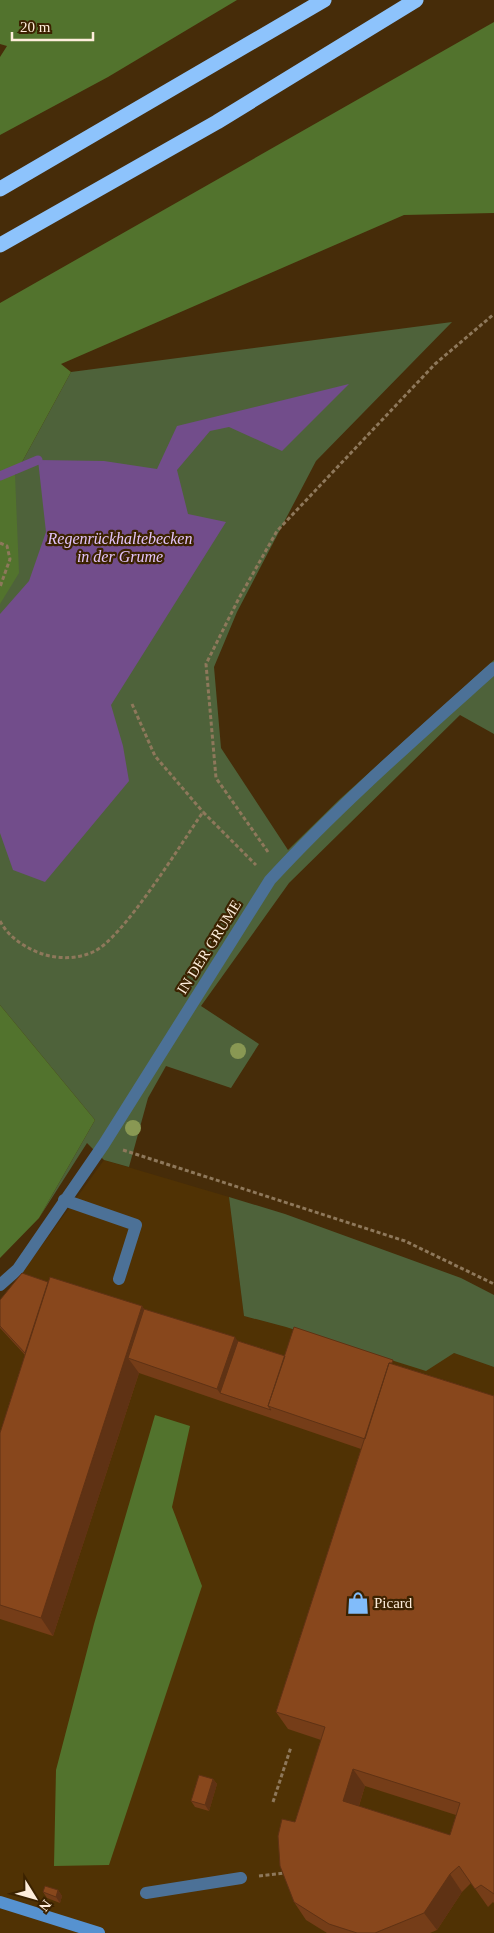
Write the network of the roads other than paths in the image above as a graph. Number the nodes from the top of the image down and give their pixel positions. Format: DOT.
graph roads {
  1 [pos="324,0"];
  2 [pos="416,0"];
  3 [pos="0,189"];
  4 [pos="0,245"];
  5 [pos="494,668"];
  6 [pos="64,1200"];
  7 [pos="119,1279"];
  8 [pos="0,1285"];
  9 [pos="241,1878"];
  10 [pos="146,1893"];
  11 [pos="0,1902"];
  12 [pos="99,1933"];
  1 -- 3 [label="highway"];
  2 -- 4 [label="highway"];
  5 -- 6 [label="lane, IN DER GRUME"];
  6 -- 7 [label="lane"];
  6 -- 8 [label="lane, IN DER GRUME"];
  9 -- 10 [label="lane"];
  11 -- 12 [label="main road"];
}
